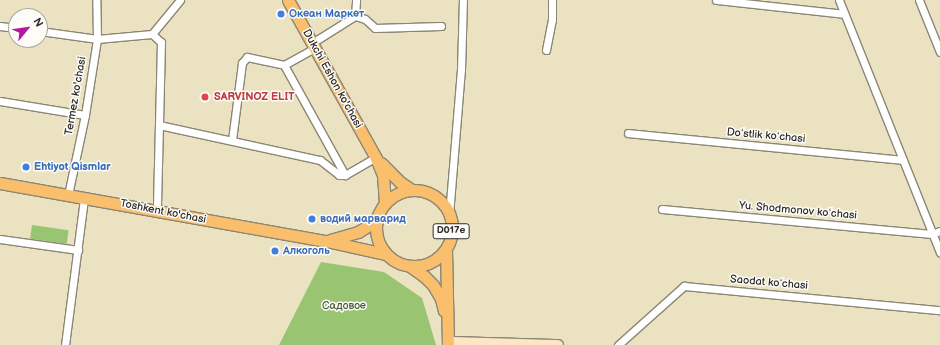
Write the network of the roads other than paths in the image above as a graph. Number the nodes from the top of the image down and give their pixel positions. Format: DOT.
graph roads {
  1 [pos="96,0"];
  2 [pos="180,0"];
  3 [pos="288,0"];
  4 [pos="356,0"];
  5 [pos="463,0"];
  6 [pos="552,0"];
  7 [pos="716,0"];
  8 [pos="839,0"];
  9 [pos="919,0"];
  10 [pos="844,14"];
  11 [pos="355,16"];
  12 [pos="441,26"];
  13 [pos="48,32"];
  14 [pos="152,34"];
  15 [pos="96,39"];
  16 [pos="313,45"];
  17 [pos="546,50"];
  18 [pos="940,52"];
  19 [pos="284,65"];
  20 [pos="0,100"];
  21 [pos="85,115"];
  22 [pos="159,125"];
  23 [pos="628,133"];
  24 [pos="232,140"];
  25 [pos="376,157"];
  26 [pos="903,160"];
  27 [pos="345,175"];
  28 [pos="0,183"];
  29 [pos="412,190"];
  30 [pos="68,195"];
  31 [pos="84,198"];
  32 [pos="386,203"];
  33 [pos="662,209"];
  34 [pos="157,211"];
  35 [pos="449,214"];
  36 [pos="378,216"];
  37 [pos="940,231"];
  38 [pos="932,234"];
  39 [pos="0,240"];
  40 [pos="326,241"];
  41 [pos="446,248"];
  42 [pos="78,250"];
  43 [pos="940,253"];
  44 [pos="386,254"];
  45 [pos="411,267"];
  46 [pos="940,310"];
  47 [pos="448,327"];
  48 [pos="448,344"];
  49 [pos="65,345"];
  50 [pos="558,345"];
  51 [pos="618,345"];
  1 -- 15 [label="street, Termez ko'chasi"];
  2 -- 14 [label="street"];
  3 -- 16 [label="main road, Dukchi Eshon ko'chasi / D017e"];
  4 -- 11 [label="street"];
  5 -- 35 [label="street"];
  6 -- 17 [label="street"];
  7 -- 10 [label="street"];
  8 -- 10 [label="street"];
  9 -- 18 [label="street"];
  10 -- 26 [label="street"];
  11 -- 12 [label="street"];
  11 -- 16 [label="street"];
  13 -- 15 [label="street"];
  14 -- 15 [label="street"];
  14 -- 22 [label="street"];
  15 -- 21 [label="street, Termez ko'chasi"];
  16 -- 19 [label="street"];
  16 -- 25 [label="main road, Dukchi Eshon ko'chasi / D017e"];
  19 -- 24 [label="street"];
  19 -- 27 [label="street"];
  20 -- 21 [label="street"];
  21 -- 30 [label="street, Termez ko'chasi"];
  22 -- 24 [label="street"];
  22 -- 34 [label="street"];
  23 -- 26 [label="street, Doʻstlik koʻchasi"];
  24 -- 27 [label="street"];
  25 -- 27 [label="street"];
  25 -- 29 [label="main road, D017e"];
  25 -- 32 [label="main road, D017e"];
  26 -- 38 [label="street"];
  28 -- 30 [label="main road, Toshkent ko'chasi"];
  29 -- 32 [label="main road"];
  29 -- 35 [label="main road, D017e"];
  30 -- 31 [label="main road, Toshkent ko'chasi"];
  31 -- 34 [label="main road, Toshkent ko'chasi"];
  31 -- 42 [label="street"];
  32 -- 36 [label="main road"];
  33 -- 38 [label="street, Yu. Shodmonov koʻchasi"];
  34 -- 40 [label="main road, Toshkent ko'chasi"];
  35 -- 41 [label="main road, D017e"];
  36 -- 40 [label="main road"];
  36 -- 44 [label="main road"];
  37 -- 38 [label="street"];
  38 -- 43 [label="street"];
  39 -- 42 [label="street"];
  40 -- 44 [label="main road, Toshkent ko'chasi"];
  41 -- 45 [label="main road, D017e"];
  41 -- 47 [label="main road, D017e"];
  42 -- 49 [label="street"];
  44 -- 45 [label="main road, D017e"];
  45 -- 47 [label="main road, D017e"];
  46 -- 51 [label="street, Saodat koʻchasi"];
  47 -- 48 [label="main road, D017e"];
  48 -- 50 [label="street"];
}
